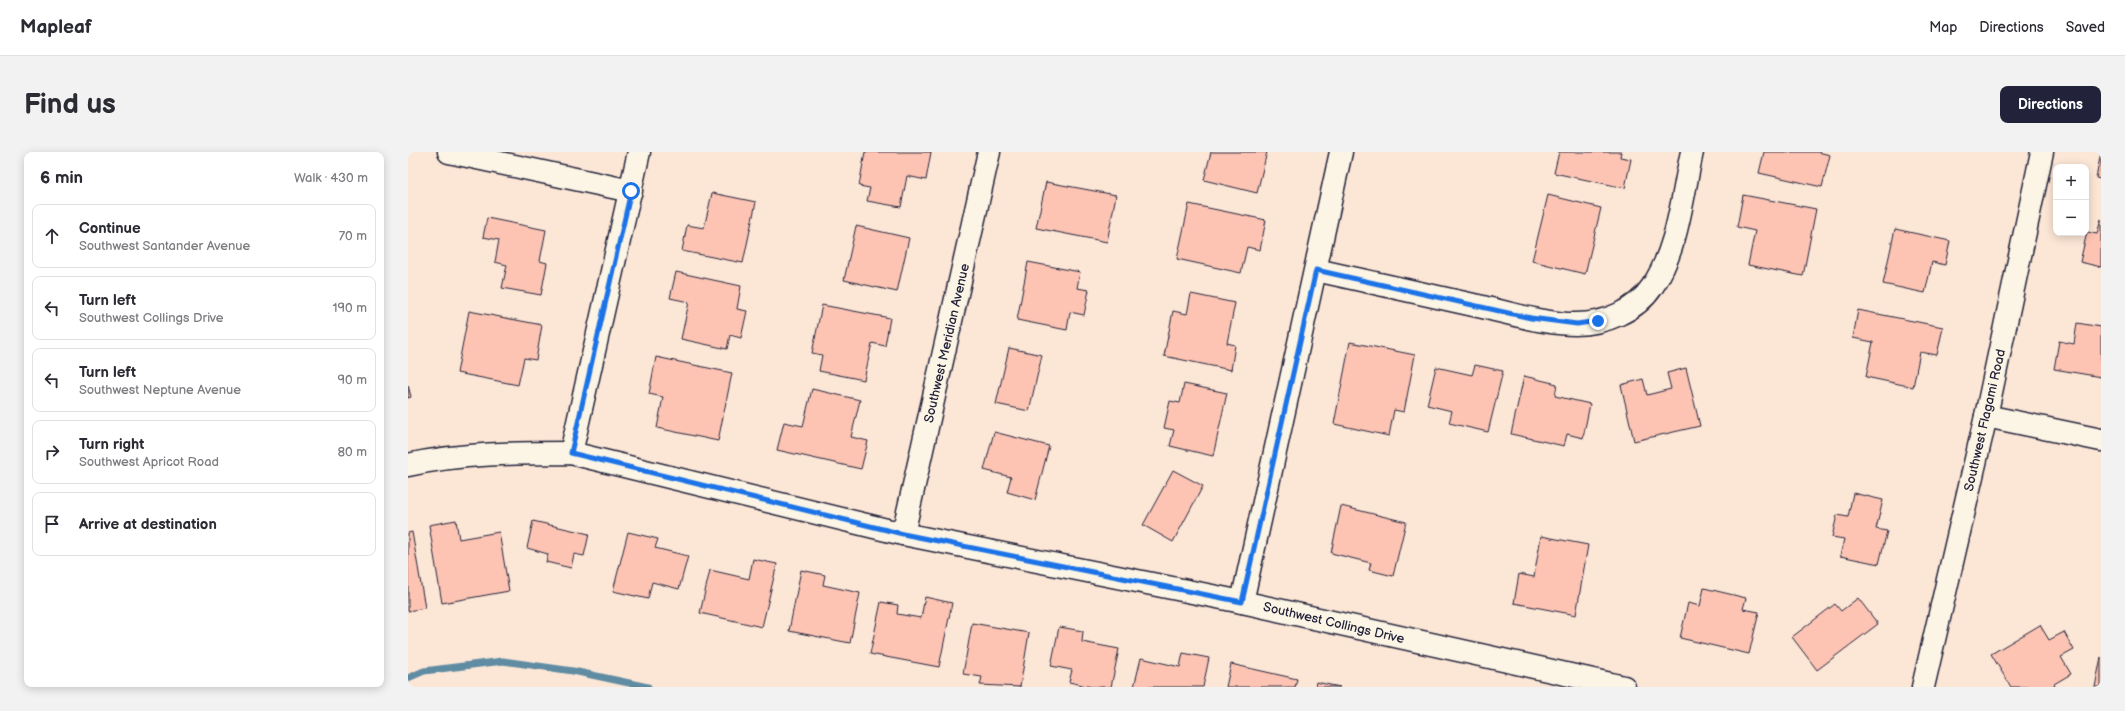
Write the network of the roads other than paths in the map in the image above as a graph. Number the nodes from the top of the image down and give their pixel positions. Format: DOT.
graph roads {
  1 [pos="449,152"];
  2 [pos="639,152"];
  3 [pos="989,152"];
  4 [pos="1341,152"];
  5 [pos="1692,152"];
  6 [pos="2042,152"];
  7 [pos="631,191"];
  8 [pos="1316,270"];
  9 [pos="1986,416"];
  10 [pos="2101,440"];
  11 [pos="571,453"];
  12 [pos="408,465"];
  13 [pos="903,534"];
  14 [pos="1242,602"];
  15 [pos="1624,687"];
  16 [pos="1922,687"];
  1 -- 7 [label="street"];
  2 -- 7 [label="street"];
  3 -- 13 [label="street, Southwest Meridian Avenue"];
  4 -- 8 [label="street"];
  5 -- 8 [label="street"];
  6 -- 9 [label="street, Southwest Flagami Road"];
  7 -- 11 [label="street"];
  8 -- 14 [label="street"];
  9 -- 10 [label="street"];
  9 -- 16 [label="street, Southwest Flagami Road"];
  11 -- 12 [label="street, Southwest Collings Drive"];
  11 -- 13 [label="street, Southwest Collings Drive"];
  13 -- 14 [label="street, Southwest Collings Drive"];
  14 -- 15 [label="street, Southwest Collings Drive"];
}
